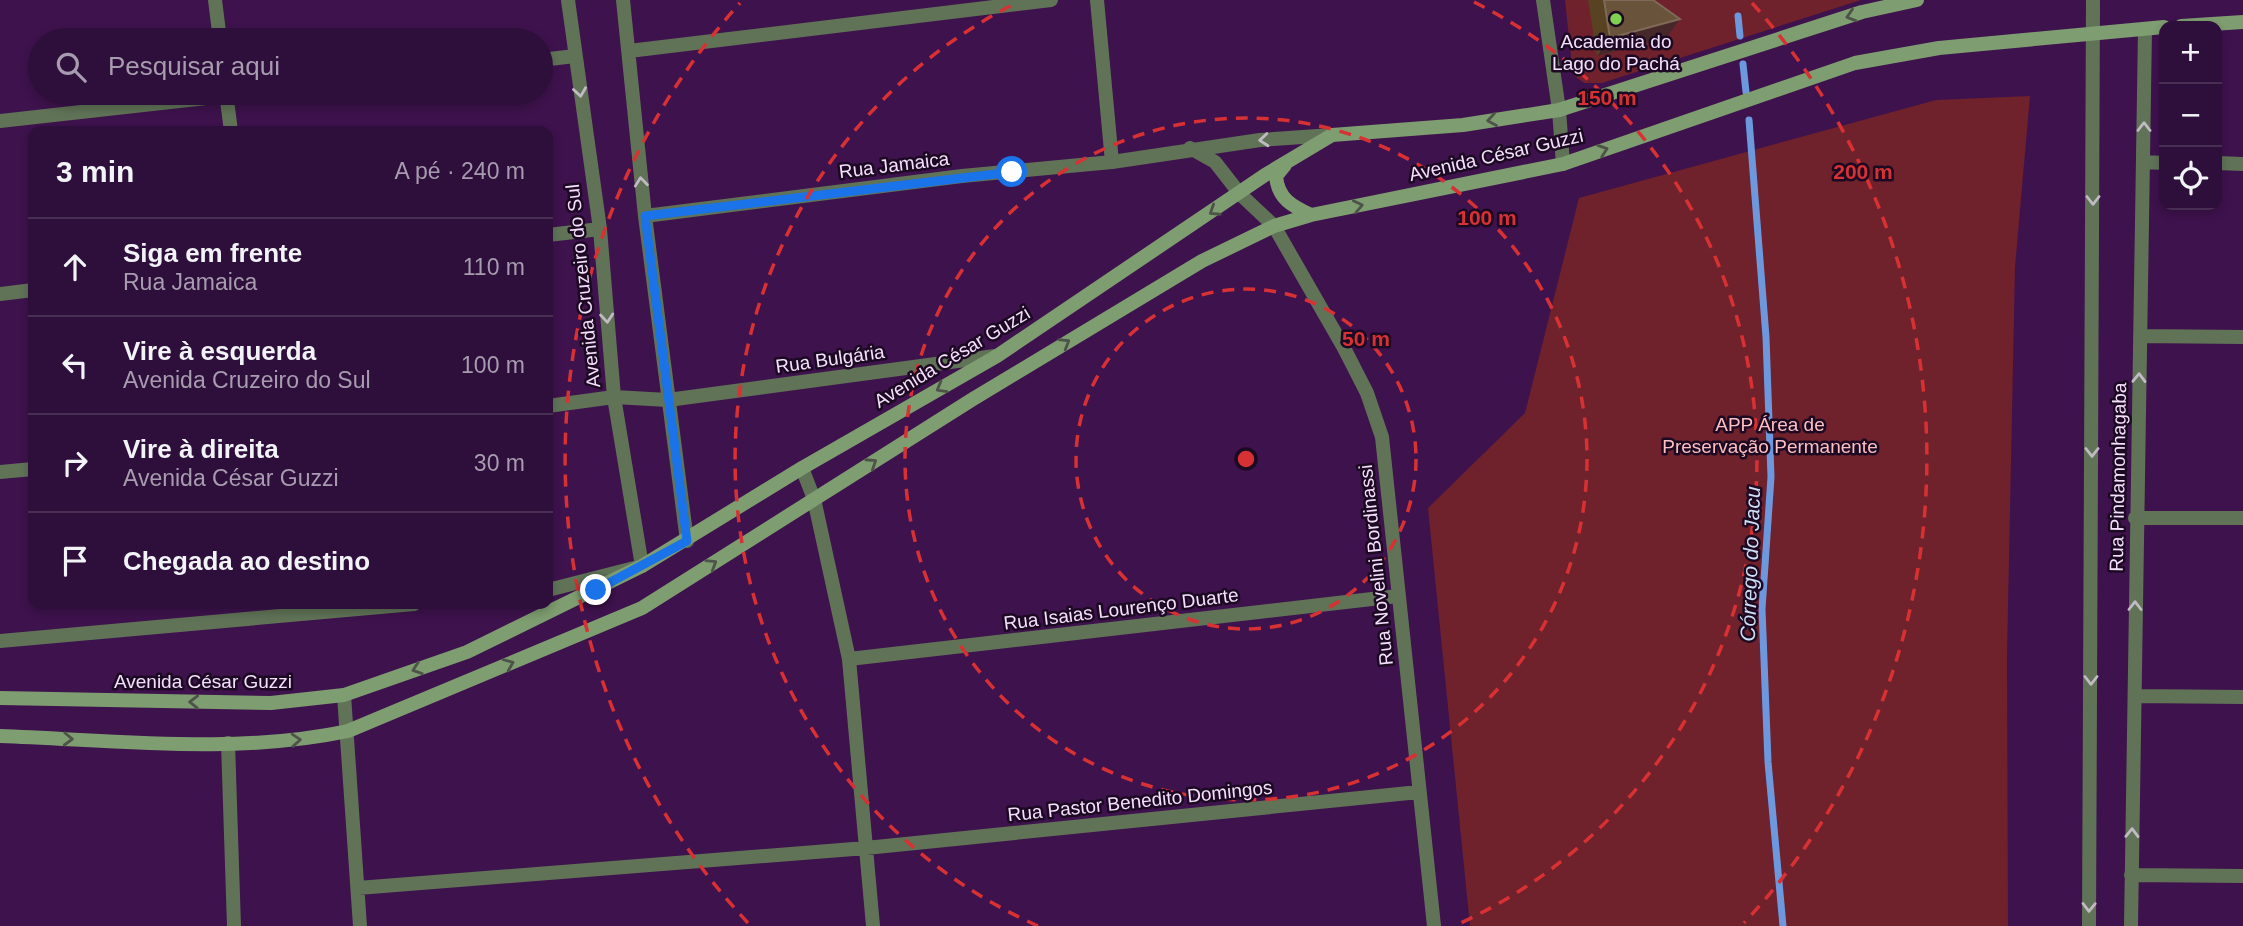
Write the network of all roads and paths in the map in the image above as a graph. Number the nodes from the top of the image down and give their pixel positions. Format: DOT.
graph roads {
  1 [pos="215,0"];
  2 [pos="568,0"];
  3 [pos="623,0"];
  4 [pos="1051,0"];
  5 [pos="1097,0"];
  6 [pos="1543,0"];
  7 [pos="1917,0"];
  8 [pos="2093,0"];
  9 [pos="2243,22"];
  10 [pos="2222,23"];
  11 [pos="218,28"];
  12 [pos="2159,28"];
  13 [pos="2144,29"];
  14 [pos="2094,34"];
  15 [pos="629,51"];
  16 [pos="575,56"];
  17 [pos="553,59"];
  18 [pos="134,105"];
  19 [pos="227,105"];
  20 [pos="1559,110"];
  21 [pos="0,121"];
  22 [pos="230,126"];
  23 [pos="1332,135"];
  24 [pos="1190,148"];
  25 [pos="1288,161"];
  26 [pos="1112,162"];
  27 [pos="2143,162"];
  28 [pos="2159,163"];
  29 [pos="2222,163"];
  30 [pos="1563,164"];
  31 [pos="2243,164"];
  32 [pos="1240,194"];
  33 [pos="1311,215"];
  34 [pos="645,216"];
  35 [pos="1274,226"];
  36 [pos="600,229"];
  37 [pos="553,234"];
  38 [pos="28,291"];
  39 [pos="0,294"];
  40 [pos="2140,336"];
  41 [pos="2243,337"];
  42 [pos="997,356"];
  43 [pos="614,397"];
  44 [pos="668,400"];
  45 [pos="553,405"];
  46 [pos="802,468"];
  47 [pos="28,469"];
  48 [pos="0,472"];
  49 [pos="814,499"];
  50 [pos="2135,518"];
  51 [pos="2243,518"];
  52 [pos="687,541"];
  53 [pos="642,566"];
  54 [pos="553,589"];
  55 [pos="1398,596"];
  56 [pos="313,609"];
  57 [pos="293,610"];
  58 [pos="0,641"];
  59 [pos="849,659"];
  60 [pos="344,695"];
  61 [pos="2136,696"];
  62 [pos="0,698"];
  63 [pos="2243,698"];
  64 [pos="348,731"];
  65 [pos="0,736"];
  66 [pos="228,743"];
  67 [pos="1419,792"];
  68 [pos="866,848"];
  69 [pos="2131,875"];
  70 [pos="2243,876"];
  71 [pos="358,888"];
  72 [pos="234,926"];
  73 [pos="360,926"];
  74 [pos="873,926"];
  75 [pos="1434,926"];
  76 [pos="2089,926"];
  77 [pos="2131,926"];
  1 -- 11 [label="street"];
  2 -- 16 [label="street, Avenida Cruzeiro do Sul"];
  3 -- 15 [label="street"];
  4 -- 15 [label="street"];
  5 -- 26 [label="street"];
  6 -- 20 [label="street"];
  7 -- 20 [label="street, Avenida César Guzzi, one-way"];
  8 -- 14 [label="street"];
  9 -- 10 [label="street"];
  12 -- 13 [label="street, Avenida César Guzzi"];
  13 -- 14 [label="street, Avenida César Guzzi"];
  27 -- 13 [label="street, Rua Pindamonhagaba, one-way"];
  30 -- 14 [label="street, Avenida César Guzzi, one-way"];
  14 -- 76 [label="street, one-way"];
  34 -- 15 [label="street, one-way"];
  16 -- 17 [label="street"];
  16 -- 36 [label="street, Avenida Cruzeiro do Sul, one-way"];
  18 -- 21 [label="street"];
  19 -- 22 [label="street"];
  20 -- 23 [label="street, Avenida César Guzzi, one-way"];
  20 -- 30 [label="street"];
  23 -- 24 [label="street, Rua Jamaica, one-way"];
  23 -- 25 [label="street, Avenida César Guzzi"];
  24 -- 26 [label="street, Rua Jamaica"];
  24 -- 32 [label="street"];
  25 -- 32 [label="street, Avenida César Guzzi"];
  25 -- 33 [label="street"];
  26 -- 34 [label="street, Rua Jamaica"];
  27 -- 28 [label="street"];
  27 -- 40 [label="street, Rua Pindamonhagaba"];
  29 -- 31 [label="street"];
  33 -- 30 [label="street, Avenida César Guzzi, one-way"];
  32 -- 35 [label="street, Rua Novelini Bordinassi"];
  32 -- 42 [label="street, Avenida César Guzzi, one-way"];
  33 -- 35 [label="street, Avenida César Guzzi"];
  34 -- 44 [label="street"];
  49 -- 35 [label="street, Avenida César Guzzi, one-way"];
  35 -- 55 [label="street, Rua Novelini Bordinassi"];
  36 -- 37 [label="street"];
  36 -- 43 [label="street, Avenida Cruzeiro do Sul, one-way"];
  38 -- 39 [label="street"];
  40 -- 41 [label="street"];
  50 -- 40 [label="street, Rua Pindamonhagaba, one-way"];
  42 -- 44 [label="street, Rua Bulgária"];
  42 -- 46 [label="street, Avenida César Guzzi, one-way"];
  43 -- 44 [label="street, Rua Bulgária"];
  43 -- 45 [label="street, Rua Bulgária"];
  43 -- 53 [label="street, Avenida Cruzeiro do Sul"];
  44 -- 52 [label="street"];
  46 -- 49 [label="street"];
  46 -- 52 [label="street, Avenida César Guzzi"];
  47 -- 48 [label="street"];
  49 -- 59 [label="street"];
  64 -- 49 [label="street, Avenida César Guzzi, one-way"];
  50 -- 51 [label="street"];
  61 -- 50 [label="street, Rua Pindamonhagaba, one-way"];
  52 -- 53 [label="street, Avenida César Guzzi"];
  53 -- 54 [label="street"];
  53 -- 60 [label="street, Avenida César Guzzi, one-way"];
  55 -- 59 [label="street, Rua Isaias Lourenço Duarte"];
  55 -- 67 [label="street, Rua Novelini Bordinassi"];
  56 -- 57 [label="street"];
  57 -- 58 [label="street"];
  59 -- 68 [label="street"];
  60 -- 62 [label="street, Avenida César Guzzi, one-way"];
  60 -- 64 [label="street"];
  61 -- 63 [label="street"];
  69 -- 61 [label="street, Rua Pindamonhagaba, one-way"];
  66 -- 64 [label="street, Avenida César Guzzi, one-way"];
  64 -- 71 [label="street"];
  65 -- 66 [label="street, Avenida César Guzzi, one-way"];
  66 -- 72 [label="street"];
  67 -- 68 [label="street, Rua Pastor Benedito Domingos"];
  67 -- 75 [label="street, Rua Novelini Bordinassi"];
  68 -- 71 [label="street, Rua Pastor Benedito Domingos"];
  68 -- 74 [label="street"];
  69 -- 70 [label="street"];
  69 -- 77 [label="street, Rua Pindamonhagaba"];
  71 -- 73 [label="street"];
}
